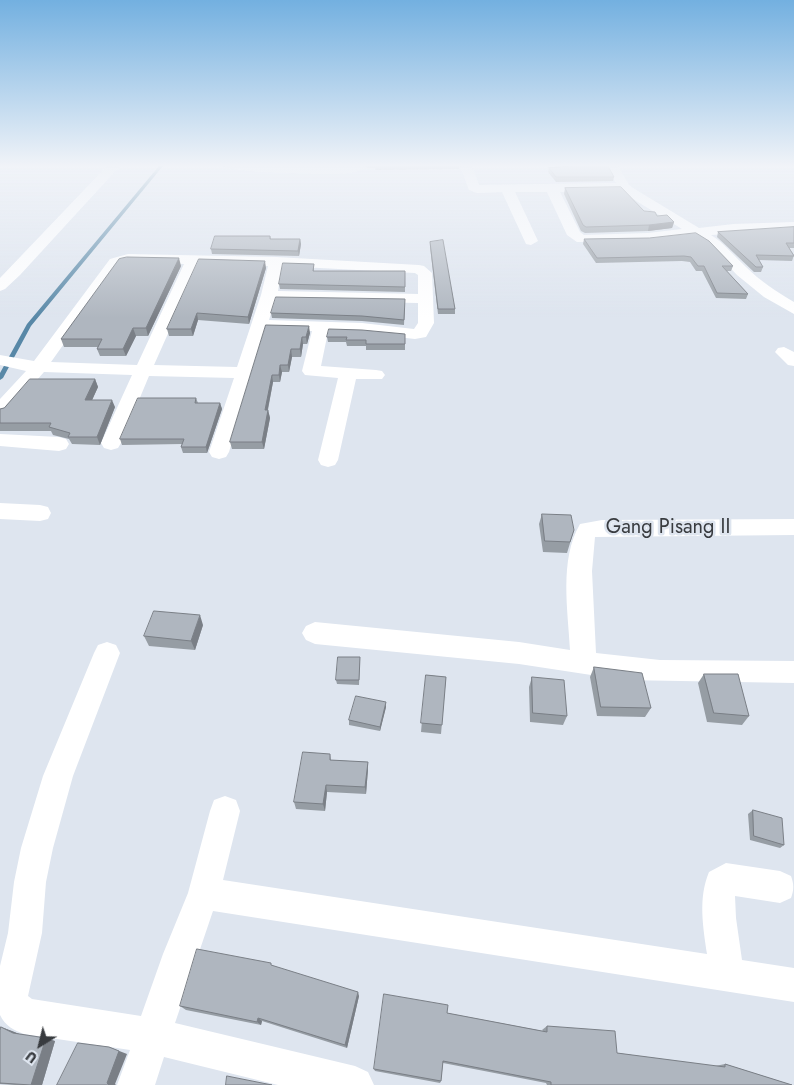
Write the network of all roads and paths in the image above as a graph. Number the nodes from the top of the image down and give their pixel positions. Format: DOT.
graph roads {
  1 [pos="66,217"];
  2 [pos="520,217"];
  3 [pos="565,217"];
  4 [pos="672,217"];
  5 [pos="794,226"];
  6 [pos="698,232"];
  7 [pos="794,238"];
  8 [pos="531,241"];
  9 [pos="713,242"];
  10 [pos="194,259"];
  11 [pos="276,261"];
  12 [pos="0,286"];
  13 [pos="269,295"];
  14 [pos="427,299"];
  15 [pos="794,309"];
  16 [pos="258,325"];
  17 [pos="321,327"];
  18 [pos="0,360"];
  19 [pos="39,367"];
  20 [pos="142,371"];
  21 [pos="348,373"];
  22 [pos="245,374"];
  23 [pos="376,375"];
  24 [pos="0,410"];
  25 [pos="0,440"];
  26 [pos="111,443"];
  27 [pos="59,444"];
  28 [pos="219,452"];
  29 [pos="328,460"];
  30 [pos="0,510"];
  31 [pos="40,513"];
  32 [pos="794,528"];
  33 [pos="315,633"];
  34 [pos="107,653"];
  35 [pos="584,662"];
  36 [pos="794,672"];
  37 [pos="225,811"];
  38 [pos="780,887"];
  39 [pos="204,893"];
  40 [pos="728,976"];
  41 [pos="794,985"];
  42 [pos="153,1036"];
  43 [pos="136,1085"];
  44 [pos="355,1085"];
  1 -- 12 [label="street"];
  2 -- 8 [label="street"];
  3 -- 6 [label="street"];
  4 -- 6 [label="street"];
  5 -- 6 [label="street"];
  6 -- 9 [label="street"];
  7 -- 9 [label="street"];
  9 -- 15 [label="street"];
  10 -- 11 [label="street"];
  10 -- 19 [label="street"];
  10 -- 20 [label="street"];
  11 -- 13 [label="street"];
  11 -- 14 [label="street"];
  13 -- 14 [label="street"];
  13 -- 16 [label="street"];
  14 -- 17 [label="street"];
  16 -- 17 [label="street"];
  16 -- 22 [label="street"];
  17 -- 21 [label="street"];
  18 -- 19 [label="street"];
  19 -- 20 [label="street"];
  19 -- 24 [label="street"];
  20 -- 22 [label="street"];
  20 -- 26 [label="street"];
  21 -- 23 [label="street"];
  21 -- 29 [label="street"];
  22 -- 28 [label="street"];
  25 -- 27 [label="street"];
  30 -- 31 [label="street"];
  32 -- 35 [label="street, Gang Pisang II"];
  33 -- 35 [label="street"];
  34 -- 42 [label="street"];
  35 -- 36 [label="street"];
  37 -- 39 [label="street"];
  38 -- 40 [label="street"];
  39 -- 40 [label="street"];
  39 -- 42 [label="street"];
  40 -- 41 [label="street"];
  42 -- 43 [label="street"];
  42 -- 44 [label="street"];
}
